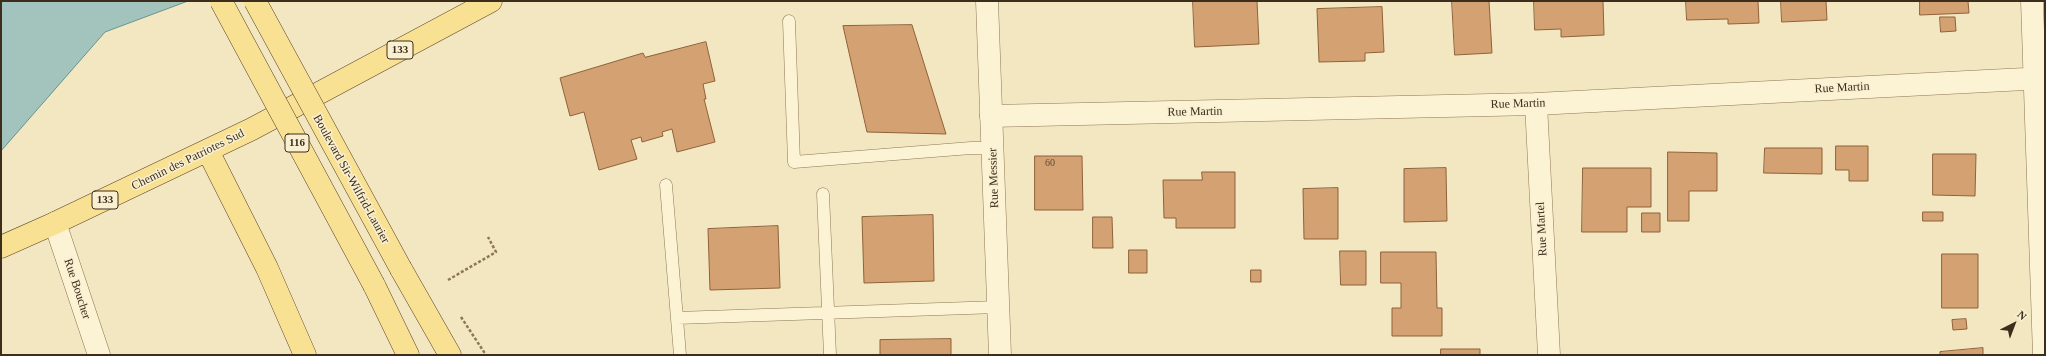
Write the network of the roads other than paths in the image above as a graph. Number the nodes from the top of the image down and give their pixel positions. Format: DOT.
graph roads {
  1 [pos="221,1"];
  2 [pos="255,1"];
  3 [pos="491,1"];
  4 [pos="987,1"];
  5 [pos="2032,1"];
  6 [pos="789,21"];
  7 [pos="2040,78"];
  8 [pos="1536,104"];
  9 [pos="992,116"];
  10 [pos="992,148"];
  11 [pos="208,150"];
  12 [pos="666,185"];
  13 [pos="823,194"];
  14 [pos="55,223"];
  15 [pos="1,247"];
  16 [pos="998,307"];
  17 [pos="828,312"];
  18 [pos="677,318"];
  19 [pos="99,355"];
  20 [pos="305,355"];
  21 [pos="408,355"];
  22 [pos="450,355"];
  23 [pos="680,355"];
  24 [pos="830,355"];
  25 [pos="1000,355"];
  26 [pos="1548,355"];
  27 [pos="2044,355"];
  1 -- 21 [label="main road, 116, bridge"];
  2 -- 22 [label="main road, Boulevard Sir-Wilfrid-Laurier / 116, bridge"];
  3 -- 11 [label="main road, Chemin des Patriotes Sud / 133"];
  4 -- 9 [label="street, Rue Messier"];
  5 -- 7 [label="street"];
  6 -- 10 [label="lane"];
  7 -- 8 [label="street, Rue Martin"];
  7 -- 27 [label="street"];
  8 -- 9 [label="street, Rue Martin"];
  8 -- 26 [label="street, Rue Martel"];
  9 -- 10 [label="street, Rue Messier"];
  10 -- 16 [label="street, Rue Messier"];
  11 -- 14 [label="main road, Chemin des Patriotes Sud / 133"];
  11 -- 20 [label="main road"];
  12 -- 18 [label="lane"];
  13 -- 17 [label="lane"];
  14 -- 15 [label="main road, Chemin des Patriotes Sud / 133"];
  14 -- 19 [label="street, Rue Boucher"];
  16 -- 17 [label="lane"];
  16 -- 25 [label="street, Rue Messier"];
  17 -- 18 [label="lane"];
  17 -- 24 [label="lane"];
  18 -- 23 [label="lane"];
}
